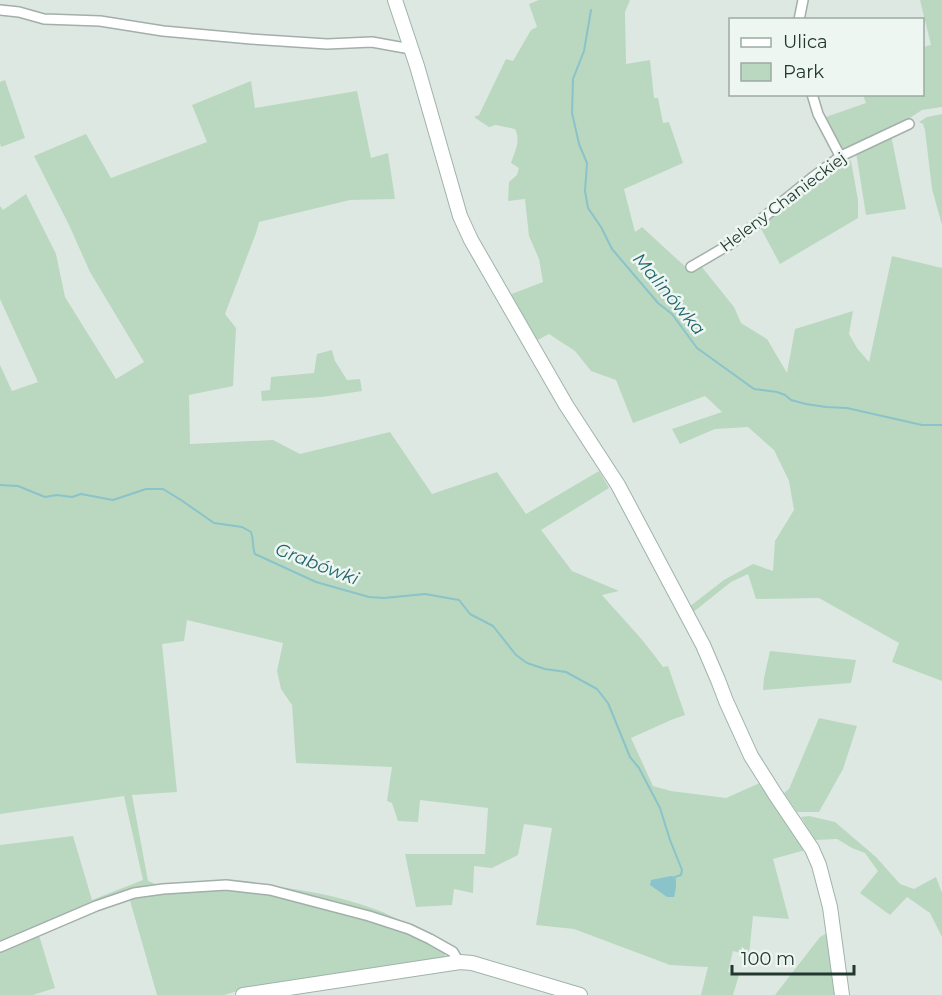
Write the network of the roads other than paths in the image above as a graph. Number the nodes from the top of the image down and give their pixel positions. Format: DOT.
graph roads {
  1 [pos="395,0"];
  2 [pos="803,0"];
  3 [pos="0,10"];
  4 [pos="799,18"];
  5 [pos="410,46"];
  6 [pos="813,96"];
  7 [pos="909,124"];
  8 [pos="841,156"];
  9 [pos="691,267"];
  10 [pos="0,947"];
  11 [pos="457,962"];
  12 [pos="243,995"];
  13 [pos="580,995"];
  14 [pos="842,995"];
  1 -- 5 [label="street"];
  2 -- 4 [label="street"];
  3 -- 5 [label="street"];
  5 -- 14 [label="street"];
  6 -- 8 [label="street"];
  7 -- 8 [label="street, Heleny Chanieckiej"];
  8 -- 9 [label="street, Heleny Chanieckiej"];
  10 -- 11 [label="street"];
  11 -- 12 [label="street"];
  11 -- 13 [label="street"];
}
